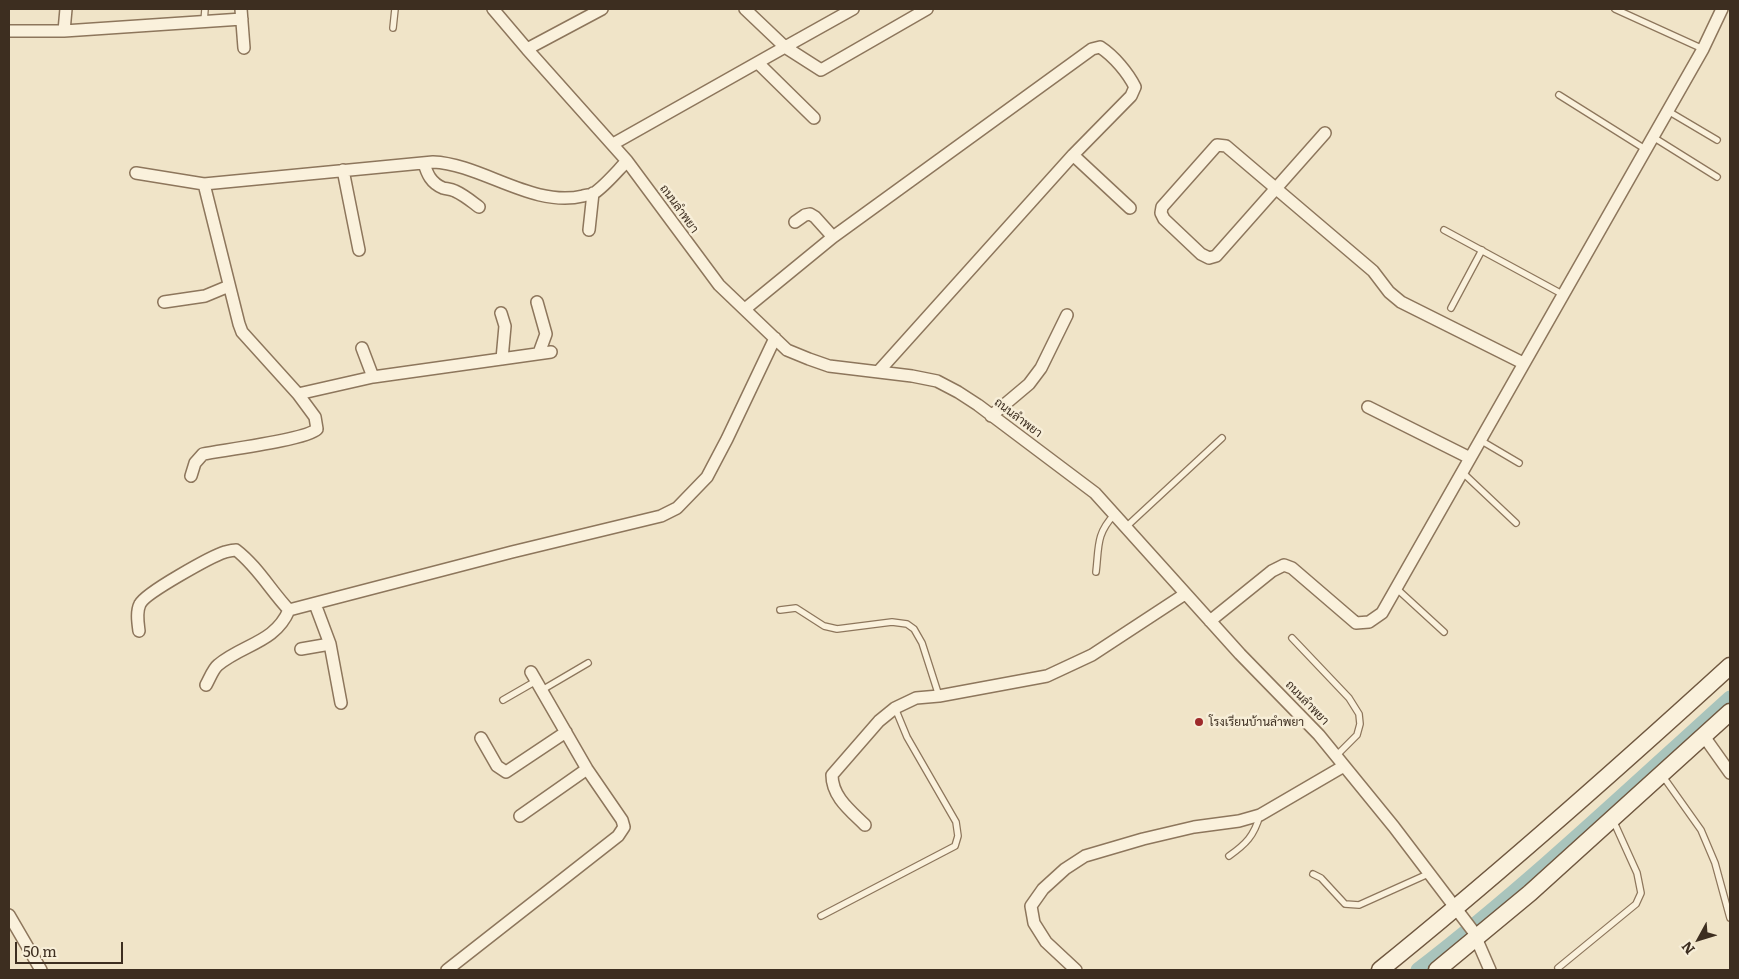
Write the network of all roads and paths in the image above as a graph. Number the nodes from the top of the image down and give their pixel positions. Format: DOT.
graph roads {
  1 [pos="66,9"];
  2 [pos="205,9"];
  3 [pos="395,9"];
  4 [pos="493,9"];
  5 [pos="602,9"];
  6 [pos="745,9"];
  7 [pos="853,9"];
  8 [pos="927,9"];
  9 [pos="1615,9"];
  10 [pos="1722,9"];
  11 [pos="242,14"];
  12 [pos="204,22"];
  13 [pos="394,28"];
  14 [pos="9,30"];
  15 [pos="64,31"];
  16 [pos="785,47"];
  17 [pos="244,48"];
  18 [pos="527,49"];
  19 [pos="1703,49"];
  20 [pos="758,63"];
  21 [pos="1559,95"];
  22 [pos="1668,110"];
  23 [pos="814,118"];
  24 [pos="1326,133"];
  25 [pos="1652,137"];
  26 [pos="1717,140"];
  27 [pos="613,144"];
  28 [pos="1645,149"];
  29 [pos="1073,155"];
  30 [pos="627,161"];
  31 [pos="424,163"];
  32 [pos="343,170"];
  33 [pos="136,173"];
  34 [pos="1717,177"];
  35 [pos="204,184"];
  36 [pos="1277,188"];
  37 [pos="593,194"];
  38 [pos="479,207"];
  39 [pos="1130,208"];
  40 [pos="795,222"];
  41 [pos="589,230"];
  42 [pos="1444,230"];
  43 [pos="833,238"];
  44 [pos="359,250"];
  45 [pos="1482,250"];
  46 [pos="229,286"];
  47 [pos="1562,294"];
  48 [pos="164,302"];
  49 [pos="536,302"];
  50 [pos="1450,308"];
  51 [pos="745,309"];
  52 [pos="501,313"];
  53 [pos="1067,315"];
  54 [pos="776,338"];
  55 [pos="362,348"];
  56 [pos="502,359"];
  57 [pos="1523,363"];
  58 [pos="878,372"];
  59 [pos="373,377"];
  60 [pos="298,394"];
  61 [pos="1368,407"];
  62 [pos="991,416"];
  63 [pos="1222,438"];
  64 [pos="1480,440"];
  65 [pos="1470,458"];
  66 [pos="1518,463"];
  67 [pos="1462,472"];
  68 [pos="192,476"];
  69 [pos="1114,515"];
  70 [pos="1516,523"];
  71 [pos="1126,528"];
  72 [pos="1096,572"];
  73 [pos="1396,588"];
  74 [pos="1186,594"];
  75 [pos="315,604"];
  76 [pos="289,610"];
  77 [pos="780,610"];
  78 [pos="1210,621"];
  79 [pos="139,631"];
  80 [pos="1444,632"];
  81 [pos="1292,638"];
  82 [pos="330,644"];
  83 [pos="301,649"];
  84 [pos="588,663"];
  85 [pos="1730,666"];
  86 [pos="536,681"];
  87 [pos="206,685"];
  88 [pos="939,696"];
  89 [pos="504,700"];
  90 [pos="341,703"];
  91 [pos="895,708"];
  92 [pos="1730,712"];
  93 [pos="566,732"];
  94 [pos="1703,735"];
  95 [pos="481,738"];
  96 [pos="1336,756"];
  97 [pos="1344,766"];
  98 [pos="588,769"];
  99 [pos="1730,773"];
  100 [pos="1661,774"];
  101 [pos="1260,815"];
  102 [pos="520,816"];
  103 [pos="1612,818"];
  104 [pos="865,825"];
  105 [pos="1229,856"];
  106 [pos="1313,874"];
  107 [pos="1428,874"];
  108 [pos="1458,912"];
  109 [pos="9,915"];
  110 [pos="821,916"];
  111 [pos="1730,918"];
  112 [pos="1474,934"];
  113 [pos="1558,968"];
  114 [pos="42,970"];
  115 [pos="447,970"];
  116 [pos="1076,970"];
  117 [pos="1380,970"];
  118 [pos="1437,970"];
  119 [pos="1490,970"];
  1 -- 15 [label="street"];
  2 -- 12 [label="lane"];
  3 -- 13 [label="lane"];
  4 -- 18 [label="street, ถนนลำพยา"];
  5 -- 18 [label="street"];
  6 -- 16 [label="street"];
  7 -- 16 [label="street"];
  8 -- 16 [label="street"];
  9 -- 19 [label="lane"];
  10 -- 19 [label="street"];
  11 -- 12 [label="street"];
  11 -- 17 [label="street"];
  12 -- 15 [label="street"];
  14 -- 15 [label="street"];
  16 -- 20 [label="street"];
  18 -- 27 [label="street, ถนนลำพยา"];
  19 -- 22 [label="street"];
  20 -- 23 [label="street"];
  20 -- 27 [label="street"];
  21 -- 28 [label="lane"];
  22 -- 25 [label="street"];
  22 -- 26 [label="lane"];
  24 -- 36 [label="street"];
  25 -- 28 [label="street"];
  25 -- 34 [label="lane"];
  27 -- 30 [label="street, ถนนลำพยา"];
  28 -- 47 [label="street"];
  29 -- 39 [label="street"];
  29 -- 43 [label="street"];
  29 -- 58 [label="street"];
  30 -- 37 [label="street"];
  30 -- 51 [label="street, ถนนลำพยา"];
  31 -- 32 [label="street"];
  31 -- 37 [label="street"];
  31 -- 38 [label="street"];
  32 -- 35 [label="street"];
  32 -- 44 [label="street"];
  33 -- 35 [label="street"];
  35 -- 46 [label="street"];
  36 -- 36 [label="street"];
  36 -- 57 [label="street"];
  37 -- 41 [label="street"];
  40 -- 43 [label="street"];
  42 -- 45 [label="lane"];
  43 -- 51 [label="street"];
  45 -- 47 [label="lane"];
  45 -- 50 [label="lane"];
  46 -- 48 [label="street"];
  46 -- 60 [label="street"];
  47 -- 57 [label="street"];
  49 -- 56 [label="street"];
  51 -- 54 [label="street, ถนนลำพยา"];
  52 -- 56 [label="street"];
  53 -- 62 [label="street"];
  54 -- 58 [label="street, ถนนลำพยา"];
  54 -- 75 [label="street"];
  55 -- 59 [label="street"];
  56 -- 59 [label="street"];
  57 -- 64 [label="street"];
  58 -- 62 [label="street, ถนนลำพยา"];
  59 -- 60 [label="street"];
  60 -- 68 [label="street"];
  61 -- 65 [label="street"];
  62 -- 69 [label="street, ถนนลำพยา"];
  63 -- 71 [label="lane"];
  64 -- 65 [label="street"];
  64 -- 66 [label="lane"];
  65 -- 67 [label="street"];
  67 -- 70 [label="lane"];
  67 -- 73 [label="street"];
  69 -- 71 [label="street, ถนนลำพยา"];
  69 -- 72 [label="lane"];
  71 -- 74 [label="street, ถนนลำพยา"];
  73 -- 78 [label="street"];
  73 -- 80 [label="lane"];
  74 -- 78 [label="street, ถนนลำพยา"];
  74 -- 88 [label="street"];
  75 -- 76 [label="street"];
  75 -- 82 [label="street"];
  76 -- 79 [label="street"];
  76 -- 87 [label="street"];
  77 -- 88 [label="lane"];
  78 -- 96 [label="street, ถนนลำพยา"];
  81 -- 96 [label="lane"];
  82 -- 83 [label="street"];
  82 -- 90 [label="street"];
  84 -- 86 [label="lane"];
  85 -- 108 [label="street"];
  86 -- 89 [label="lane"];
  86 -- 93 [label="street"];
  88 -- 91 [label="street"];
  91 -- 104 [label="street"];
  91 -- 110 [label="lane"];
  92 -- 94 [label="street"];
  93 -- 95 [label="street"];
  93 -- 98 [label="street"];
  94 -- 99 [label="street"];
  94 -- 100 [label="street"];
  96 -- 97 [label="street, ถนนลำพยา"];
  97 -- 101 [label="street"];
  97 -- 107 [label="street, ถนนลำพยา"];
  98 -- 102 [label="street"];
  98 -- 115 [label="street"];
  100 -- 103 [label="street"];
  100 -- 111 [label="lane"];
  101 -- 105 [label="lane"];
  101 -- 116 [label="street"];
  103 -- 112 [label="street"];
  103 -- 113 [label="lane"];
  106 -- 107 [label="lane"];
  107 -- 108 [label="street, ถนนลำพยา"];
  108 -- 112 [label="street, ถนนลำพยา"];
  108 -- 117 [label="street"];
  109 -- 114 [label="street"];
  112 -- 118 [label="street"];
  112 -- 119 [label="street, ถนนลำพยา"];
}
